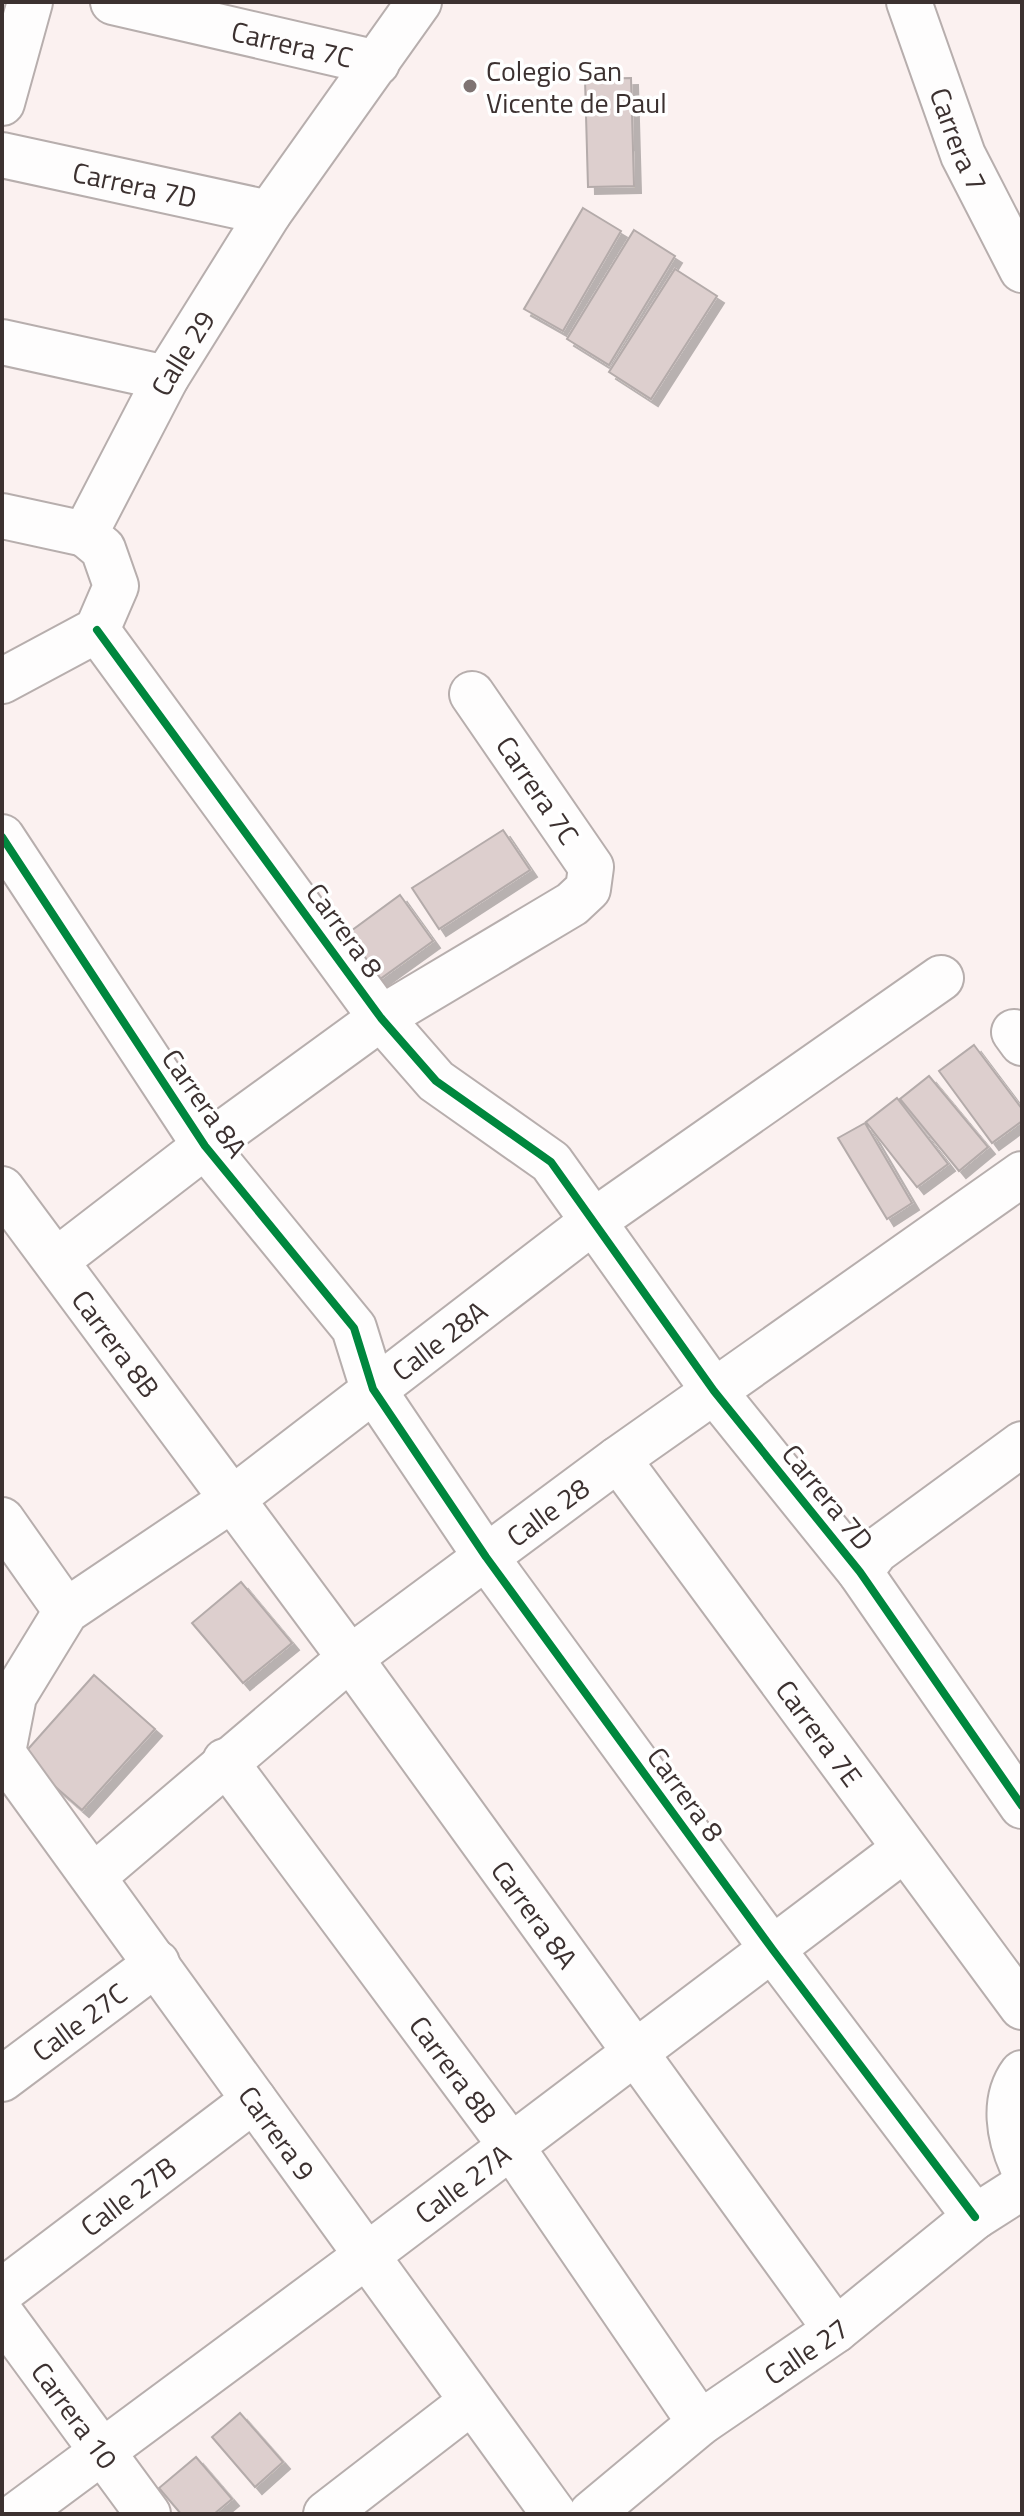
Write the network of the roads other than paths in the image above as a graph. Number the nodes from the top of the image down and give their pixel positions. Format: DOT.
graph roads {
  1 [pos="30,2"];
  2 [pos="113,2"];
  3 [pos="419,2"];
  4 [pos="909,2"];
  5 [pos="377,63"];
  6 [pos="2,103"];
  7 [pos="2,155"];
  8 [pos="269,213"];
  9 [pos="1022,270"];
  10 [pos="2,342"];
  11 [pos="166,378"];
  12 [pos="2,516"];
  13 [pos="85,534"];
  14 [pos="97,630"];
  15 [pos="2,681"];
  16 [pos="472,694"];
  17 [pos="2,837"];
  18 [pos="941,978"];
  19 [pos="381,1018"];
  20 [pos="205,1146"];
  21 [pos="1022,1174"];
  22 [pos="7,1206"];
  23 [pos="591,1223"];
  24 [pos="57,1260"];
  25 [pos="373,1389"];
  26 [pos="714,1391"];
  27 [pos="1022,1444"];
  28 [pos="618,1459"];
  29 [pos="231,1500"];
  30 [pos="2,1520"];
  31 [pos="486,1557"];
  32 [pos="860,1572"];
  33 [pos="66,1611"];
  34 [pos="350,1658"];
  35 [pos="2,1752"];
  36 [pos="225,1761"];
  37 [pos="1016,1785"];
  38 [pos="903,1850"];
  39 [pos="94,1876"];
  40 [pos="773,1950"];
  41 [pos="157,1963"];
  42 [pos="1022,2007"];
  43 [pos="635,2052"];
  44 [pos="1022,2073"];
  45 [pos="2,2079"];
  46 [pos="254,2100"];
  47 [pos="511,2146"];
  48 [pos="1022,2166"];
  49 [pos="1022,2187"];
  50 [pos="975,2217"];
  51 [pos="366,2256"];
  52 [pos="2,2291"];
  53 [pos="2,2315"];
  54 [pos="836,2330"];
  55 [pos="471,2402"];
  56 [pos="700,2423"];
  57 [pos="102,2453"];
  58 [pos="18,2514"];
  59 [pos="148,2514"];
  60 [pos="326,2514"];
  61 [pos="554,2514"];
  62 [pos="591,2514"];
  1 -- 6 [label="street"];
  2 -- 5 [label="street, Carrera 7C"];
  3 -- 5 [label="street, Calle 29"];
  4 -- 9 [label="street, Carrera 7"];
  5 -- 8 [label="street, Calle 29"];
  7 -- 8 [label="street, Carrera 7D"];
  8 -- 11 [label="street, Calle 29"];
  10 -- 11 [label="street"];
  11 -- 13 [label="street, Calle 29"];
  12 -- 13 [label="street"];
  13 -- 14 [label="street"];
  14 -- 15 [label="street"];
  14 -- 19 [label="street, Carrera 8"];
  16 -- 19 [label="street, Carrera 7C"];
  17 -- 20 [label="street, Carrera 8A"];
  18 -- 23 [label="street, Calle 28A"];
  19 -- 20 [label="street"];
  19 -- 23 [label="street, Carrera 8"];
  20 -- 24 [label="street"];
  20 -- 25 [label="street, Carrera 8A"];
  21 -- 26 [label="street, Calle 28"];
  22 -- 24 [label="street, Carrera 8B"];
  23 -- 25 [label="street, Calle 28A"];
  23 -- 26 [label="street, Carrera 7D"];
  24 -- 29 [label="street, Carrera 8B"];
  25 -- 29 [label="street, Calle 28A"];
  25 -- 31 [label="street, Carrera 8"];
  26 -- 28 [label="street, Calle 28"];
  26 -- 32 [label="street, Carrera 7D"];
  27 -- 32 [label="street"];
  28 -- 31 [label="street, Calle 28"];
  28 -- 38 [label="street, Carrera 7E"];
  29 -- 33 [label="street, Calle 28A"];
  29 -- 34 [label="street, Carrera 8A"];
  30 -- 33 [label="street"];
  31 -- 34 [label="street, Calle 28"];
  31 -- 40 [label="street, Carrera 8"];
  32 -- 37 [label="street, Carrera 7D"];
  33 -- 35 [label="street, Calle 28A"];
  34 -- 36 [label="street, Calle 28"];
  34 -- 43 [label="street, Carrera 8A"];
  35 -- 39 [label="street, Carrera 9"];
  36 -- 39 [label="street, Calle 28"];
  36 -- 47 [label="street, Carrera 8B"];
  38 -- 40 [label="street, Calle 27A"];
  38 -- 42 [label="street, Carrera 7E"];
  39 -- 41 [label="street, Carrera 9"];
  40 -- 43 [label="street, Calle 27A"];
  40 -- 50 [label="street, Carrera 8"];
  41 -- 45 [label="street, Calle 27C"];
  41 -- 46 [label="street, Carrera 9"];
  43 -- 47 [label="street, Calle 27A"];
  43 -- 54 [label="street, Carrera 8A"];
  44 -- 48 [label="street"];
  46 -- 51 [label="street, Carrera 9"];
  46 -- 52 [label="street, Calle 27B"];
  47 -- 51 [label="street, Calle 27A"];
  47 -- 56 [label="street, Carrera 8B"];
  49 -- 50 [label="street, Calle 27"];
  50 -- 54 [label="street, Calle 27"];
  51 -- 55 [label="street, Carrera 9"];
  51 -- 57 [label="street, Calle 27A"];
  53 -- 57 [label="street, Carrera 10"];
  54 -- 56 [label="street, Calle 27"];
  55 -- 60 [label="street"];
  55 -- 61 [label="street, Carrera 9"];
  56 -- 62 [label="street, Calle 27"];
  57 -- 58 [label="street, Calle 27A"];
  57 -- 59 [label="street, Carrera 10"];
}
